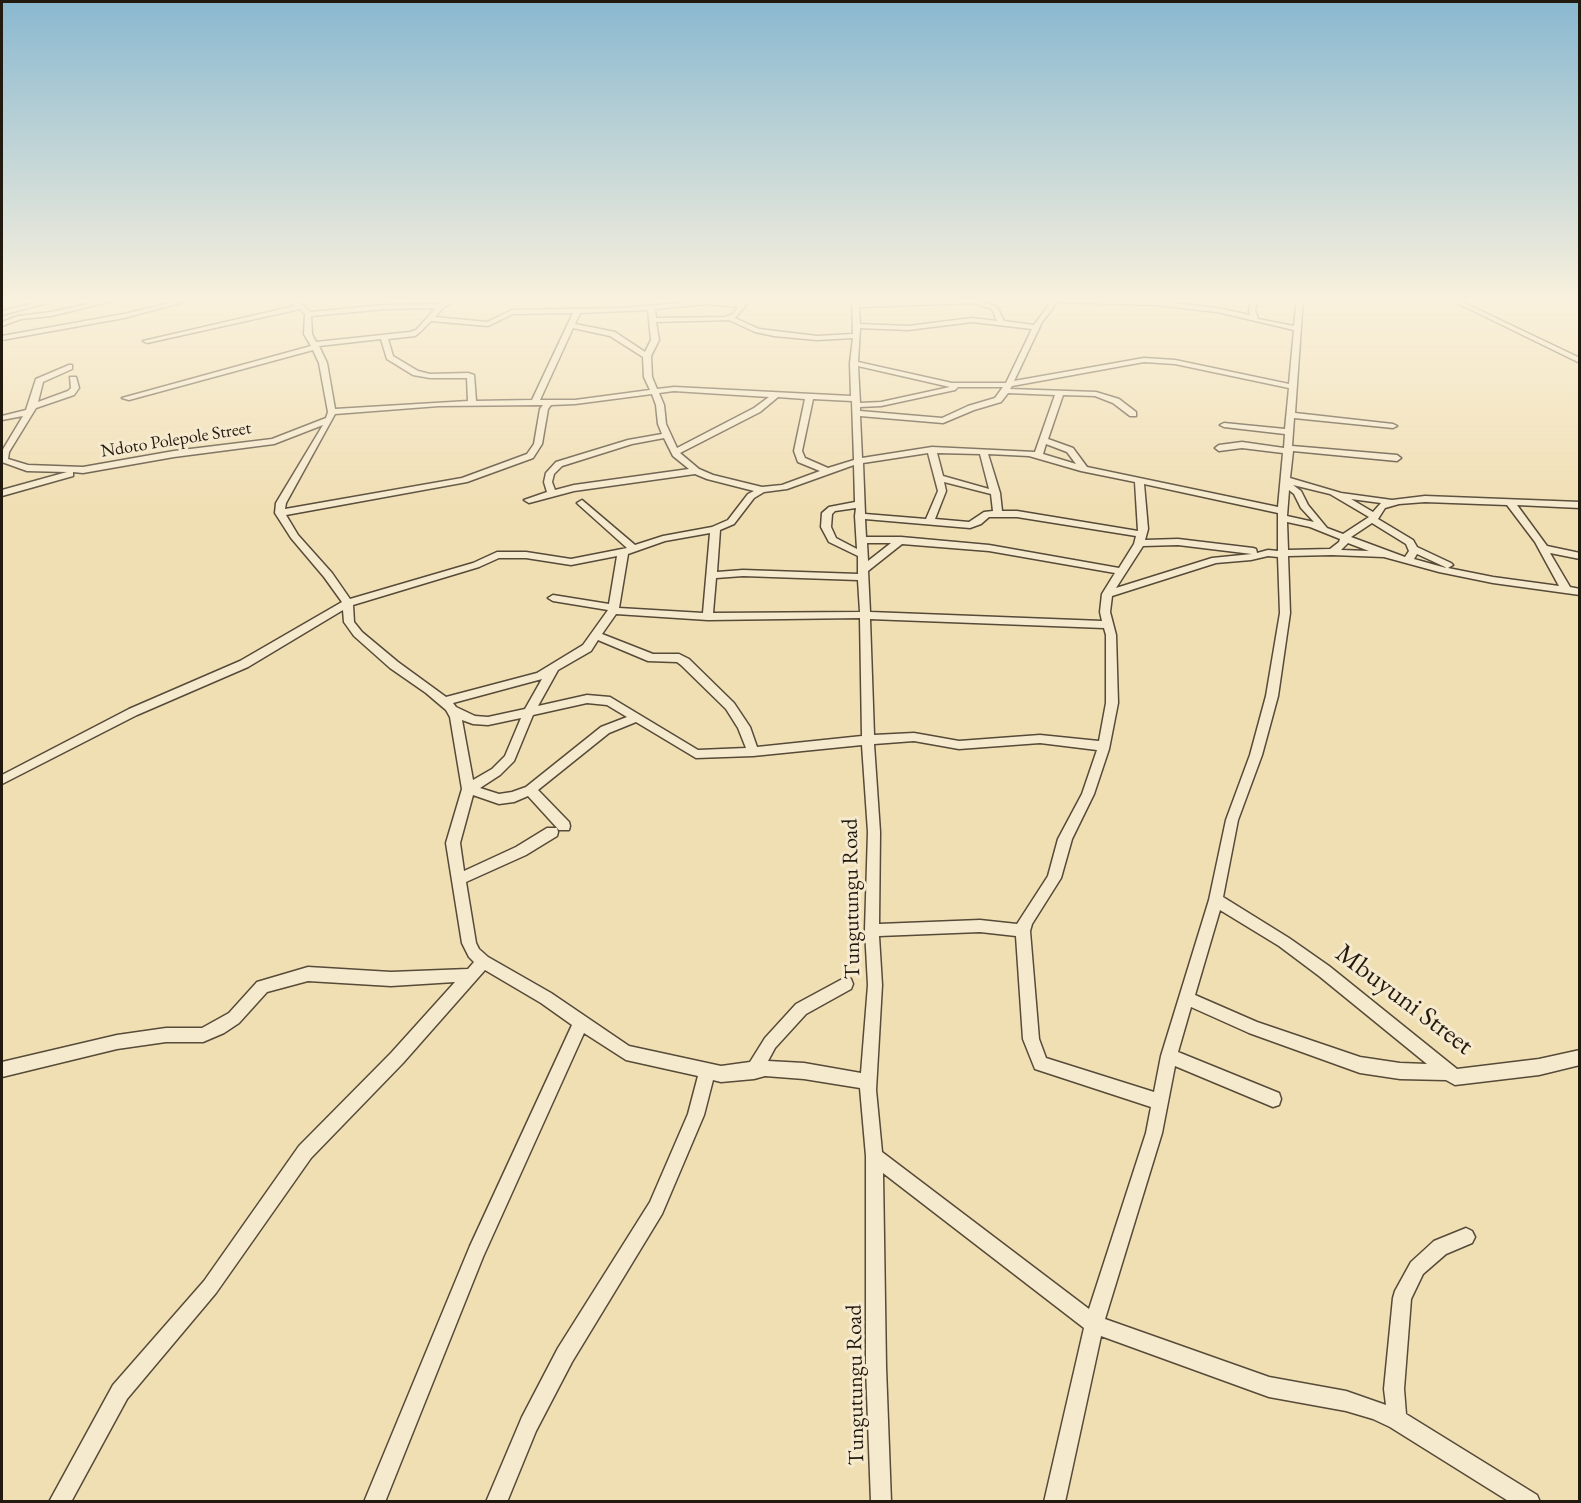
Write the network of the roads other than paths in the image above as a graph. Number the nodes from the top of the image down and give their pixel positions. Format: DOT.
graph roads {
  1 [pos="69,368"];
  2 [pos="235,368"];
  3 [pos="323,368"];
  4 [pos="409,368"];
  5 [pos="552,368"];
  6 [pos="648,368"];
  7 [pos="854,368"];
  8 [pos="877,368"];
  9 [pos="1016,368"];
  10 [pos="1102,368"];
  11 [pos="1204,368"];
  12 [pos="1294,368"];
  13 [pos="73,379"];
  14 [pos="962,387"];
  15 [pos="1007,387"];
  16 [pos="1293,387"];
  17 [pos="652,391"];
  18 [pos="1060,393"];
  19 [pos="775,396"];
  20 [pos="809,397"];
  21 [pos="126,398"];
  22 [pos="536,401"];
  23 [pos="472,403"];
  24 [pos="549,404"];
  25 [pos="856,406"];
  26 [pos="31,409"];
  27 [pos="1133,414"];
  28 [pos="1291,415"];
  29 [pos="331,416"];
  30 [pos="2,418"];
  31 [pos="1224,425"];
  32 [pos="1393,426"];
  33 [pos="1289,432"];
  34 [pos="668,435"];
  35 [pos="1044,440"];
  36 [pos="1219,448"];
  37 [pos="1289,449"];
  38 [pos="932,450"];
  39 [pos="983,451"];
  40 [pos="675,452"];
  41 [pos="1038,455"];
  42 [pos="1397,458"];
  43 [pos="859,461"];
  44 [pos="1084,469"];
  45 [pos="83,470"];
  46 [pos="696,471"];
  47 [pos="827,471"];
  48 [pos="940,478"];
  49 [pos="1138,480"];
  50 [pos="1286,482"];
  51 [pos="762,490"];
  52 [pos="2,493"];
  53 [pos="996,493"];
  54 [pos="552,494"];
  55 [pos="1340,495"];
  56 [pos="529,500"];
  57 [pos="1389,502"];
  58 [pos="582,503"];
  59 [pos="1511,504"];
  60 [pos="1580,506"];
  61 [pos="860,510"];
  62 [pos="280,513"];
  63 [pos="998,513"];
  64 [pos="1282,514"];
  65 [pos="1374,518"];
  66 [pos="929,522"];
  67 [pos="715,529"];
  68 [pos="1325,529"];
  69 [pos="1345,537"];
  70 [pos="1141,538"];
  71 [pos="862,540"];
  72 [pos="901,540"];
  73 [pos="1542,548"];
  74 [pos="1413,549"];
  75 [pos="628,550"];
  76 [pos="1332,552"];
  77 [pos="1280,554"];
  78 [pos="1389,556"];
  79 [pos="1580,556"];
  80 [pos="1408,561"];
  81 [pos="863,567"];
  82 [pos="1121,571"];
  83 [pos="1461,573"];
  84 [pos="710,575"];
  85 [pos="1566,590"];
  86 [pos="1580,592"];
  87 [pos="1107,594"];
  88 [pos="554,598"];
  89 [pos="348,603"];
  90 [pos="613,609"];
  91 [pos="866,615"];
  92 [pos="708,617"];
  93 [pos="1108,625"];
  94 [pos="597,636"];
  95 [pos="554,669"];
  96 [pos="448,706"];
  97 [pos="528,714"];
  98 [pos="637,717"];
  99 [pos="868,741"];
  100 [pos="1103,746"];
  101 [pos="753,752"];
  102 [pos="2,780"];
  103 [pos="468,789"];
  104 [pos="530,790"];
  105 [pos="458,880"];
  106 [pos="1216,900"];
  107 [pos="872,930"];
  108 [pos="1023,931"];
  109 [pos="483,962"];
  110 [pos="470,975"];
  111 [pos="846,984"];
  112 [pos="1186,998"];
  113 [pos="579,1027"];
  114 [pos="1169,1056"];
  115 [pos="1580,1057"];
  116 [pos="2,1068"];
  117 [pos="707,1071"];
  118 [pos="754,1071"];
  119 [pos="1448,1072"];
  120 [pos="869,1082"];
  121 [pos="1273,1099"];
  122 [pos="1161,1102"];
  123 [pos="874,1156"];
  124 [pos="1466,1237"];
  125 [pos="1094,1324"];
  126 [pos="1397,1420"];
  127 [pos="59,1502"];
  128 [pos="374,1502"];
  129 [pos="496,1502"];
  130 [pos="881,1502"];
  131 [pos="1054,1502"];
  132 [pos="1530,1502"];
  1 -- 26 [label="street, Ndoto Polepole Street"];
  2 -- 21 [label="street"];
  3 -- 29 [label="street"];
  4 -- 23 [label="street"];
  5 -- 22 [label="street"];
  6 -- 17 [label="street"];
  7 -- 25 [label="street, Tungutungu Road"];
  8 -- 14 [label="street"];
  9 -- 15 [label="street"];
  10 -- 15 [label="street"];
  11 -- 16 [label="street"];
  12 -- 16 [label="street"];
  13 -- 26 [label="street"];
  14 -- 15 [label="street"];
  14 -- 25 [label="street"];
  15 -- 18 [label="street"];
  15 -- 25 [label="street"];
  16 -- 28 [label="street"];
  17 -- 19 [label="street, Ndoto Polepole Street"];
  17 -- 24 [label="street, Ndoto Polepole Street"];
  17 -- 34 [label="street"];
  18 -- 27 [label="street"];
  18 -- 35 [label="street"];
  19 -- 20 [label="street, Ndoto Polepole Street"];
  19 -- 40 [label="street"];
  20 -- 25 [label="street, Ndoto Polepole Street"];
  20 -- 47 [label="street"];
  22 -- 23 [label="street, Ndoto Polepole Street"];
  22 -- 24 [label="street, Ndoto Polepole Street"];
  23 -- 29 [label="street, Ndoto Polepole Street"];
  24 -- 62 [label="street"];
  25 -- 43 [label="street, Tungutungu Road"];
  26 -- 30 [label="street"];
  26 -- 45 [label="street, Ndoto Polepole Street"];
  28 -- 32 [label="street"];
  28 -- 33 [label="street"];
  29 -- 45 [label="street, Ndoto Polepole Street"];
  29 -- 62 [label="street"];
  31 -- 33 [label="street"];
  33 -- 37 [label="street"];
  34 -- 40 [label="street"];
  34 -- 54 [label="street"];
  35 -- 41 [label="street"];
  35 -- 44 [label="street"];
  36 -- 37 [label="street"];
  37 -- 42 [label="street"];
  37 -- 50 [label="street"];
  38 -- 39 [label="street"];
  38 -- 43 [label="street"];
  38 -- 48 [label="street"];
  39 -- 41 [label="street"];
  39 -- 53 [label="street"];
  40 -- 46 [label="street"];
  41 -- 44 [label="street"];
  43 -- 47 [label="street"];
  43 -- 61 [label="street, Tungutungu Road"];
  44 -- 49 [label="street"];
  45 -- 52 [label="street"];
  46 -- 51 [label="street"];
  46 -- 54 [label="street"];
  47 -- 51 [label="street"];
  48 -- 53 [label="street"];
  48 -- 66 [label="street"];
  49 -- 64 [label="street"];
  49 -- 70 [label="street"];
  50 -- 55 [label="street"];
  50 -- 64 [label="street"];
  50 -- 68 [label="street"];
  51 -- 67 [label="street"];
  53 -- 63 [label="street"];
  54 -- 56 [label="street"];
  55 -- 57 [label="street"];
  55 -- 65 [label="street"];
  57 -- 59 [label="street"];
  57 -- 65 [label="street"];
  58 -- 75 [label="street"];
  59 -- 60 [label="street"];
  59 -- 73 [label="street"];
  61 -- 66 [label="street"];
  61 -- 71 [label="street, Tungutungu Road"];
  61 -- 81 [label="street"];
  62 -- 89 [label="street"];
  63 -- 66 [label="street"];
  63 -- 70 [label="street"];
  64 -- 68 [label="street"];
  64 -- 77 [label="street"];
  65 -- 69 [label="street"];
  65 -- 74 [label="street"];
  67 -- 75 [label="street"];
  67 -- 84 [label="street"];
  68 -- 69 [label="street"];
  69 -- 76 [label="street"];
  69 -- 78 [label="street"];
  70 -- 77 [label="street"];
  70 -- 82 [label="street"];
  71 -- 72 [label="street"];
  71 -- 81 [label="street, Tungutungu Road"];
  72 -- 81 [label="street"];
  72 -- 82 [label="street"];
  73 -- 79 [label="street"];
  73 -- 85 [label="street"];
  74 -- 80 [label="street"];
  74 -- 83 [label="street"];
  75 -- 89 [label="street"];
  75 -- 90 [label="street"];
  76 -- 77 [label="street"];
  76 -- 78 [label="street"];
  77 -- 87 [label="street"];
  77 -- 106 [label="street"];
  78 -- 80 [label="street"];
  80 -- 83 [label="street"];
  81 -- 84 [label="street"];
  81 -- 91 [label="street, Tungutungu Road"];
  82 -- 87 [label="street"];
  83 -- 85 [label="street"];
  84 -- 92 [label="street"];
  85 -- 86 [label="street"];
  87 -- 93 [label="street"];
  88 -- 90 [label="street"];
  89 -- 96 [label="street"];
  89 -- 102 [label="street"];
  90 -- 92 [label="street"];
  90 -- 94 [label="street"];
  91 -- 92 [label="street"];
  91 -- 93 [label="street"];
  91 -- 99 [label="street, Tungutungu Road"];
  93 -- 100 [label="street"];
  94 -- 95 [label="street"];
  94 -- 101 [label="street"];
  95 -- 96 [label="street"];
  95 -- 97 [label="street"];
  96 -- 97 [label="street"];
  96 -- 103 [label="street"];
  97 -- 98 [label="street"];
  97 -- 103 [label="street"];
  98 -- 101 [label="street"];
  98 -- 104 [label="street"];
  99 -- 100 [label="street"];
  99 -- 101 [label="street"];
  99 -- 107 [label="street, Tungutungu Road"];
  100 -- 108 [label="street"];
  103 -- 104 [label="street"];
  103 -- 105 [label="street"];
  104 -- 105 [label="street"];
  105 -- 109 [label="street"];
  106 -- 112 [label="street"];
  106 -- 119 [label="street, Mbuyuni Street"];
  107 -- 108 [label="street"];
  107 -- 120 [label="street, Tungutungu Road"];
  108 -- 122 [label="street"];
  109 -- 110 [label="street"];
  109 -- 117 [label="street"];
  110 -- 116 [label="street"];
  110 -- 127 [label="street"];
  111 -- 118 [label="street"];
  112 -- 114 [label="street"];
  112 -- 119 [label="street"];
  113 -- 128 [label="street"];
  114 -- 121 [label="street"];
  114 -- 122 [label="street"];
  115 -- 119 [label="street, Mbuyuni Street"];
  117 -- 118 [label="street"];
  117 -- 129 [label="street"];
  118 -- 120 [label="street"];
  120 -- 123 [label="street, Tungutungu Road"];
  122 -- 125 [label="street"];
  123 -- 125 [label="street"];
  123 -- 130 [label="street, Tungutungu Road"];
  124 -- 126 [label="street"];
  125 -- 126 [label="street"];
  125 -- 131 [label="street"];
  126 -- 132 [label="street"];
}
